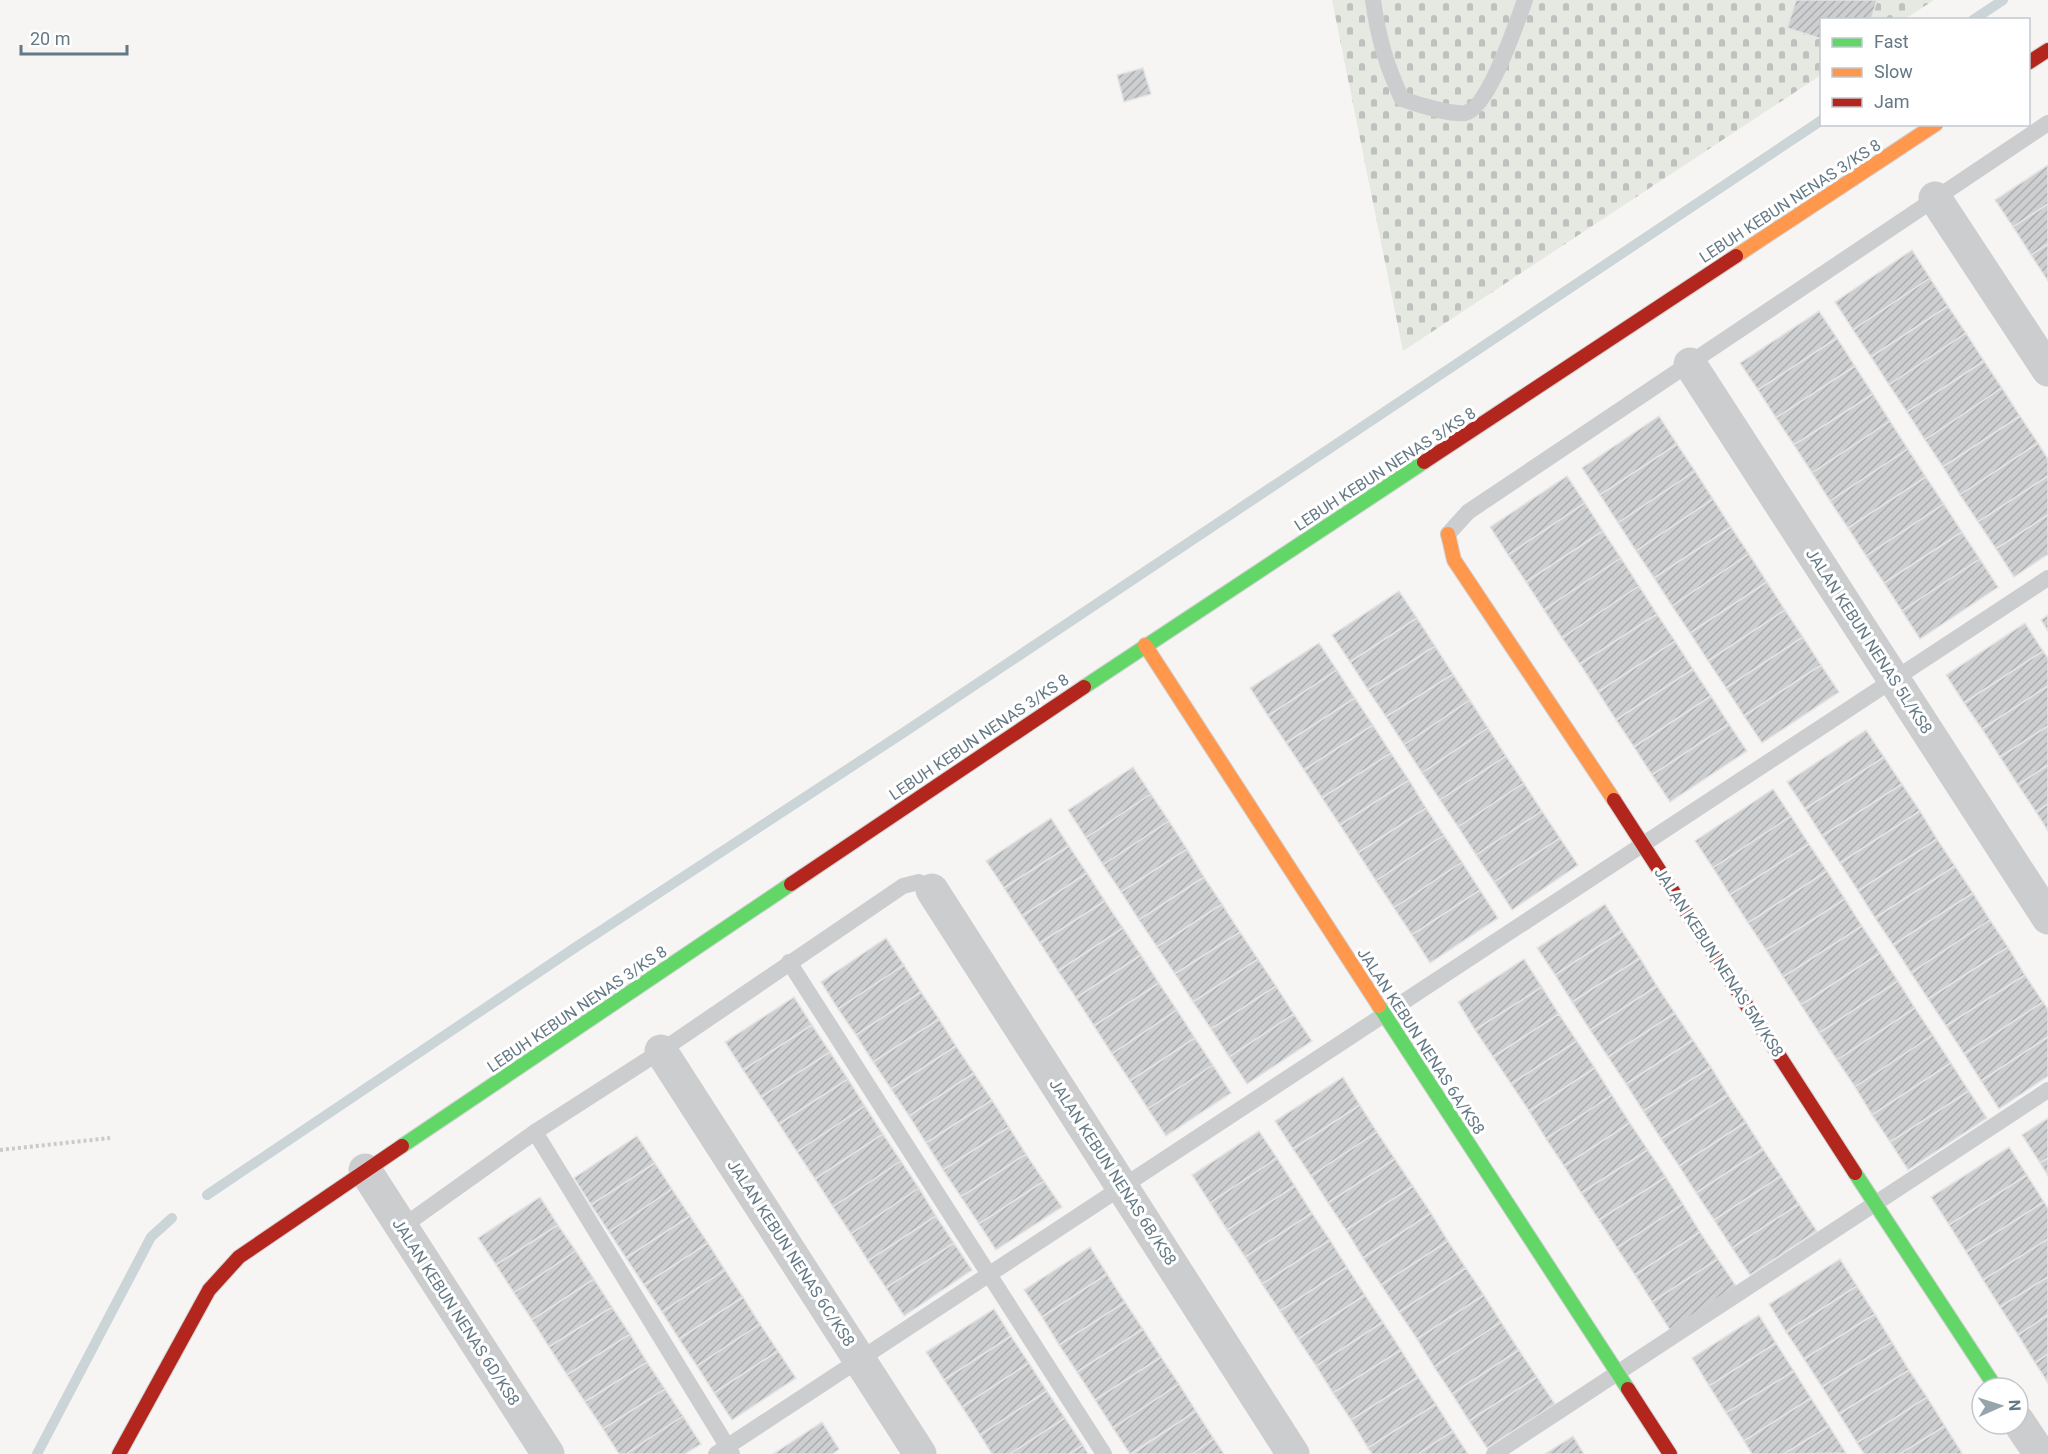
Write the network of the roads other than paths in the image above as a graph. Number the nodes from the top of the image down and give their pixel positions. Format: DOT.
graph roads {
  1 [pos="1372,0"];
  2 [pos="1526,0"];
  3 [pos="2048,50"];
  4 [pos="2030,62"];
  5 [pos="2048,123"];
  6 [pos="1933,126"];
  7 [pos="1935,198"];
  8 [pos="1690,364"];
  9 [pos="2048,370"];
  10 [pos="1448,534"];
  11 [pos="2048,578"];
  12 [pos="1145,645"];
  13 [pos="1893,680"];
  14 [pos="1643,844"];
  15 [pos="932,890"];
  16 [pos="2048,918"];
  17 [pos="789,962"];
  18 [pos="1385,1014"];
  19 [pos="661,1051"];
  20 [pos="2048,1090"];
  21 [pos="535,1132"];
  22 [pos="365,1170"];
  23 [pos="1122,1187"];
  24 [pos="1875,1204"];
  25 [pos="402,1227"];
  26 [pos="989,1274"];
  27 [pos="860,1359"];
  28 [pos="1617,1373"];
  29 [pos="1988,1376"];
  30 [pos="2028,1436"];
  31 [pos="726,1452"];
  32 [pos="119,1454"];
  33 [pos="548,1454"];
  34 [pos="921,1454"];
  35 [pos="1104,1454"];
  36 [pos="1293,1454"];
  37 [pos="1494,1454"];
  38 [pos="1670,1454"];
  39 [pos="2040,1454"];
  1 -- 2 [label="lane"];
  3 -- 4 [label="street"];
  5 -- 7 [label="lane"];
  6 -- 12 [label="street, LEBUH KEBUN NENAS 3/KS 8"];
  7 -- 8 [label="lane"];
  7 -- 9 [label="street"];
  8 -- 10 [label="lane"];
  8 -- 13 [label="street, JALAN KEBUN NENAS 5L/KS8"];
  10 -- 14 [label="street, JALAN KEBUN NENAS 5M/KS8"];
  11 -- 13 [label="lane"];
  12 -- 18 [label="street, JALAN KEBUN NENAS 6A/KS8"];
  12 -- 22 [label="street, LEBUH KEBUN NENAS 3/KS 8"];
  13 -- 14 [label="lane"];
  13 -- 16 [label="street, JALAN KEBUN NENAS 5L/KS8"];
  14 -- 18 [label="lane"];
  14 -- 24 [label="street, JALAN KEBUN NENAS 5M/KS8"];
  15 -- 17 [label="lane"];
  15 -- 23 [label="street, JALAN KEBUN NENAS 6B/KS8"];
  17 -- 19 [label="lane"];
  17 -- 26 [label="lane"];
  18 -- 23 [label="lane"];
  18 -- 28 [label="street, JALAN KEBUN NENAS 6A/KS8"];
  19 -- 21 [label="lane"];
  19 -- 27 [label="street, JALAN KEBUN NENAS 6C/KS8"];
  20 -- 24 [label="lane"];
  21 -- 25 [label="lane"];
  21 -- 31 [label="lane"];
  22 -- 25 [label="street, JALAN KEBUN NENAS 6D/KS8"];
  22 -- 32 [label="street, LEBUH KEBUN NENAS 3/KS 8"];
  23 -- 26 [label="lane"];
  23 -- 36 [label="street, JALAN KEBUN NENAS 6B/KS8"];
  24 -- 28 [label="lane"];
  24 -- 29 [label="street, JALAN KEBUN NENAS 5M/KS8"];
  25 -- 33 [label="street, JALAN KEBUN NENAS 6D/KS8"];
  26 -- 27 [label="lane"];
  26 -- 35 [label="lane"];
  27 -- 31 [label="lane"];
  27 -- 34 [label="street, JALAN KEBUN NENAS 6C/KS8"];
  28 -- 37 [label="lane"];
  28 -- 38 [label="street, JALAN KEBUN NENAS 6A/KS8"];
  30 -- 39 [label="street"];
}
